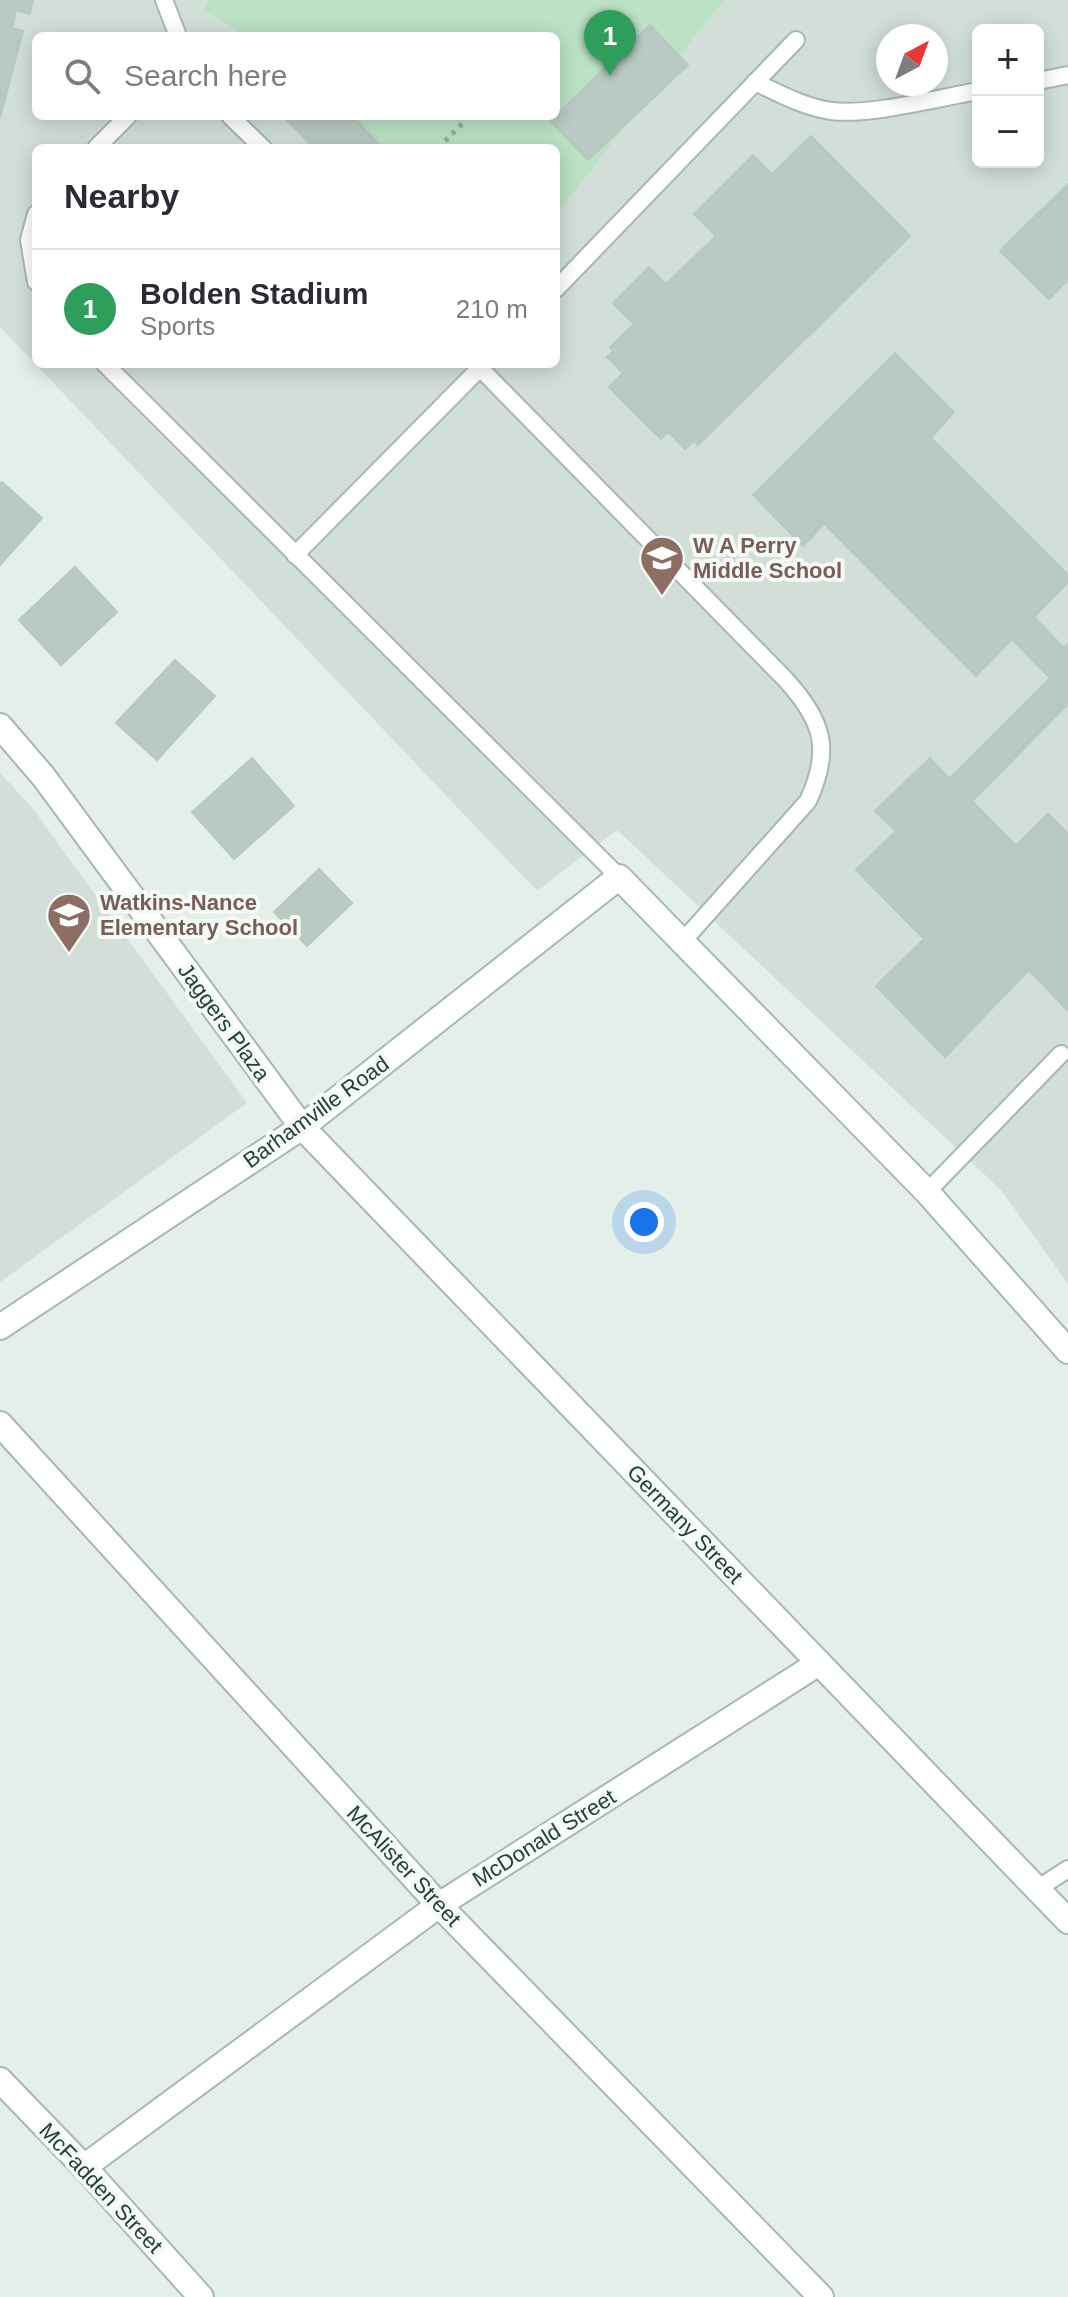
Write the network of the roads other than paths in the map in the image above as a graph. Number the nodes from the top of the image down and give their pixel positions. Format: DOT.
graph roads {
  1 [pos="164,0"];
  2 [pos="176,32"];
  3 [pos="796,40"];
  4 [pos="1068,75"];
  5 [pos="1044,80"];
  6 [pos="755,82"];
  7 [pos="972,92"];
  8 [pos="124,120"];
  9 [pos="234,120"];
  10 [pos="100,144"];
  11 [pos="259,144"];
  12 [pos="32,229"];
  13 [pos="32,258"];
  14 [pos="560,285"];
  15 [pos="109,368"];
  16 [pos="477,368"];
  17 [pos="483,368"];
  18 [pos="295,555"];
  19 [pos="1,727"];
  20 [pos="619,877"];
  21 [pos="683,941"];
  22 [pos="1061,1054"];
  23 [pos="302,1127"];
  24 [pos="927,1192"];
  25 [pos="0,1327"];
  26 [pos="1068,1351"];
  27 [pos="0,1424"];
  28 [pos="819,1663"];
  29 [pos="1068,1869"];
  30 [pos="1037,1889"];
  31 [pos="439,1905"];
  32 [pos="1068,1921"];
  33 [pos="0,2080"];
  34 [pos="84,2167"];
  35 [pos="201,2297"];
  36 [pos="821,2297"];
  1 -- 2 [label="lane"];
  3 -- 6 [label="lane"];
  4 -- 5 [label="lane"];
  6 -- 7 [label="lane"];
  6 -- 14 [label="lane"];
  8 -- 10 [label="lane"];
  9 -- 11 [label="lane"];
  12 -- 13 [label="lane"];
  15 -- 18 [label="lane"];
  16 -- 18 [label="lane"];
  17 -- 21 [label="lane"];
  18 -- 20 [label="lane"];
  19 -- 23 [label="street, Jaggers Plaza"];
  20 -- 21 [label="street"];
  20 -- 23 [label="street, Barhamville Road"];
  21 -- 24 [label="street"];
  22 -- 24 [label="lane"];
  23 -- 25 [label="street, Barhamville Road"];
  23 -- 28 [label="street, Germany Street"];
  24 -- 26 [label="street"];
  27 -- 31 [label="street, McAlister Street"];
  28 -- 30 [label="street, Germany Street"];
  28 -- 31 [label="street, McDonald Street"];
  29 -- 30 [label="lane"];
  30 -- 32 [label="street, Germany Street"];
  31 -- 34 [label="street, McDonald Street"];
  31 -- 36 [label="street, McAlister Street"];
  33 -- 34 [label="street, McFadden Street"];
  34 -- 35 [label="street, McFadden Street"];
}
